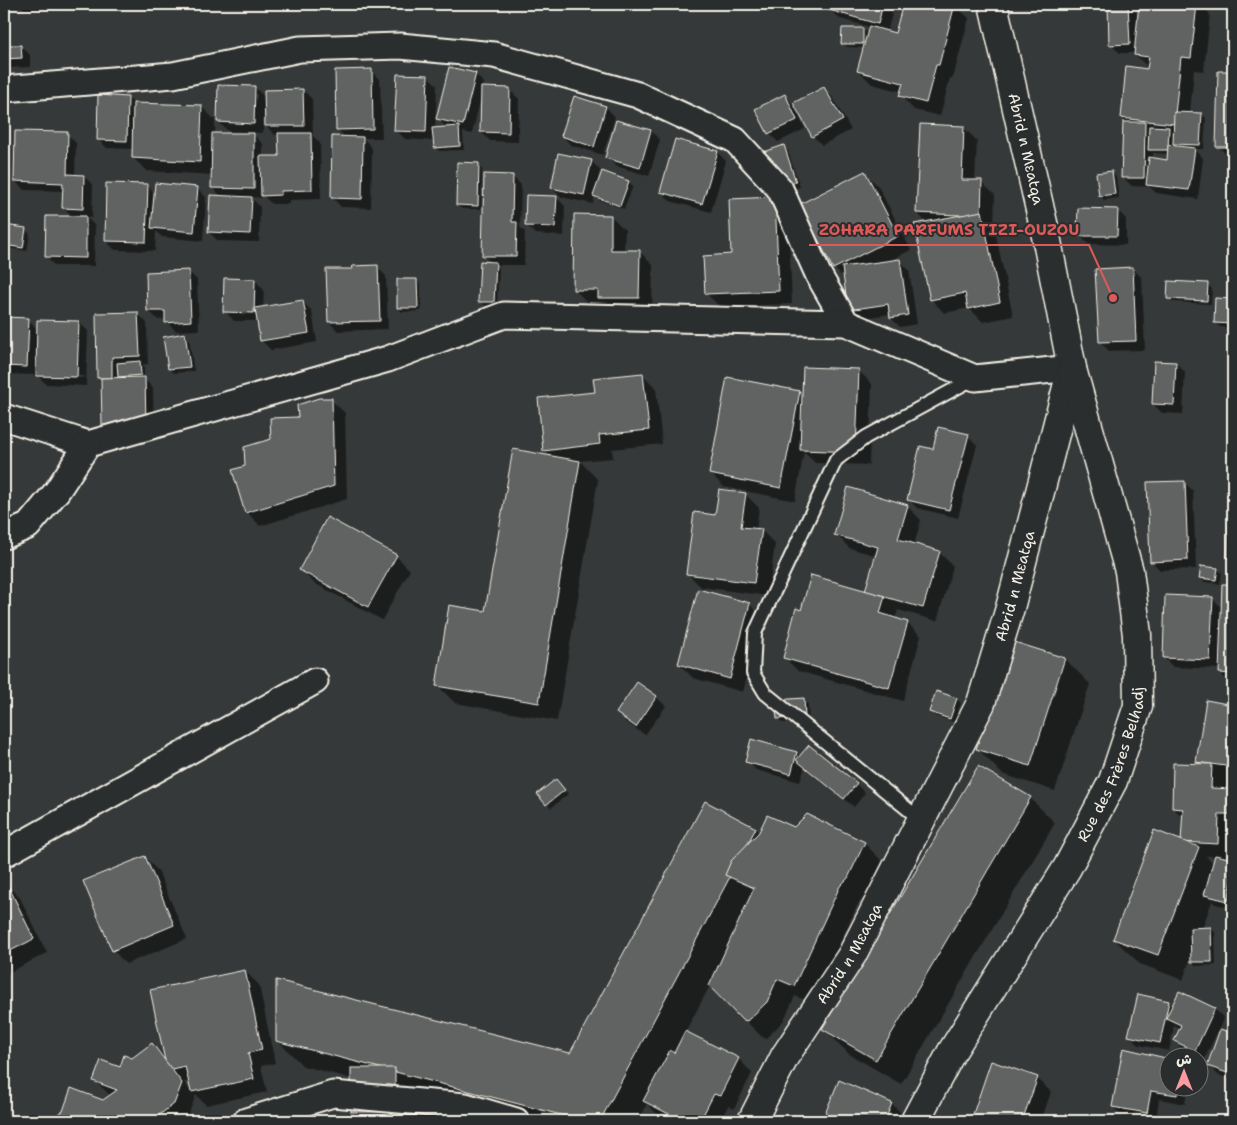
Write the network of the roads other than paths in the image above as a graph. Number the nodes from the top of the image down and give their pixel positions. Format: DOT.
graph roads {
  1 [pos="993,4"];
  2 [pos="4,89"];
  3 [pos="846,323"];
  4 [pos="1072,368"];
  5 [pos="975,378"];
  6 [pos="4,417"];
  7 [pos="88,444"];
  8 [pos="4,536"];
  9 [pos="315,681"];
  10 [pos="921,820"];
  11 [pos="4,854"];
  12 [pos="246,1121"];
  13 [pos="516,1121"];
  14 [pos="752,1121"];
  15 [pos="914,1121"];
  1 -- 4 [label="main road, Abrid n Mɛatqa"];
  2 -- 3 [label="street"];
  3 -- 5 [label="street"];
  3 -- 7 [label="street"];
  4 -- 5 [label="street"];
  4 -- 10 [label="main road, Abrid n Mɛatqa"];
  4 -- 15 [label="main road, Rue des Frères Belhadj"];
  5 -- 10 [label="lane"];
  6 -- 7 [label="street"];
  7 -- 8 [label="street"];
  9 -- 11 [label="street"];
  10 -- 14 [label="main road, Abrid n Mɛatqa"];
  12 -- 13 [label="street"];
}
